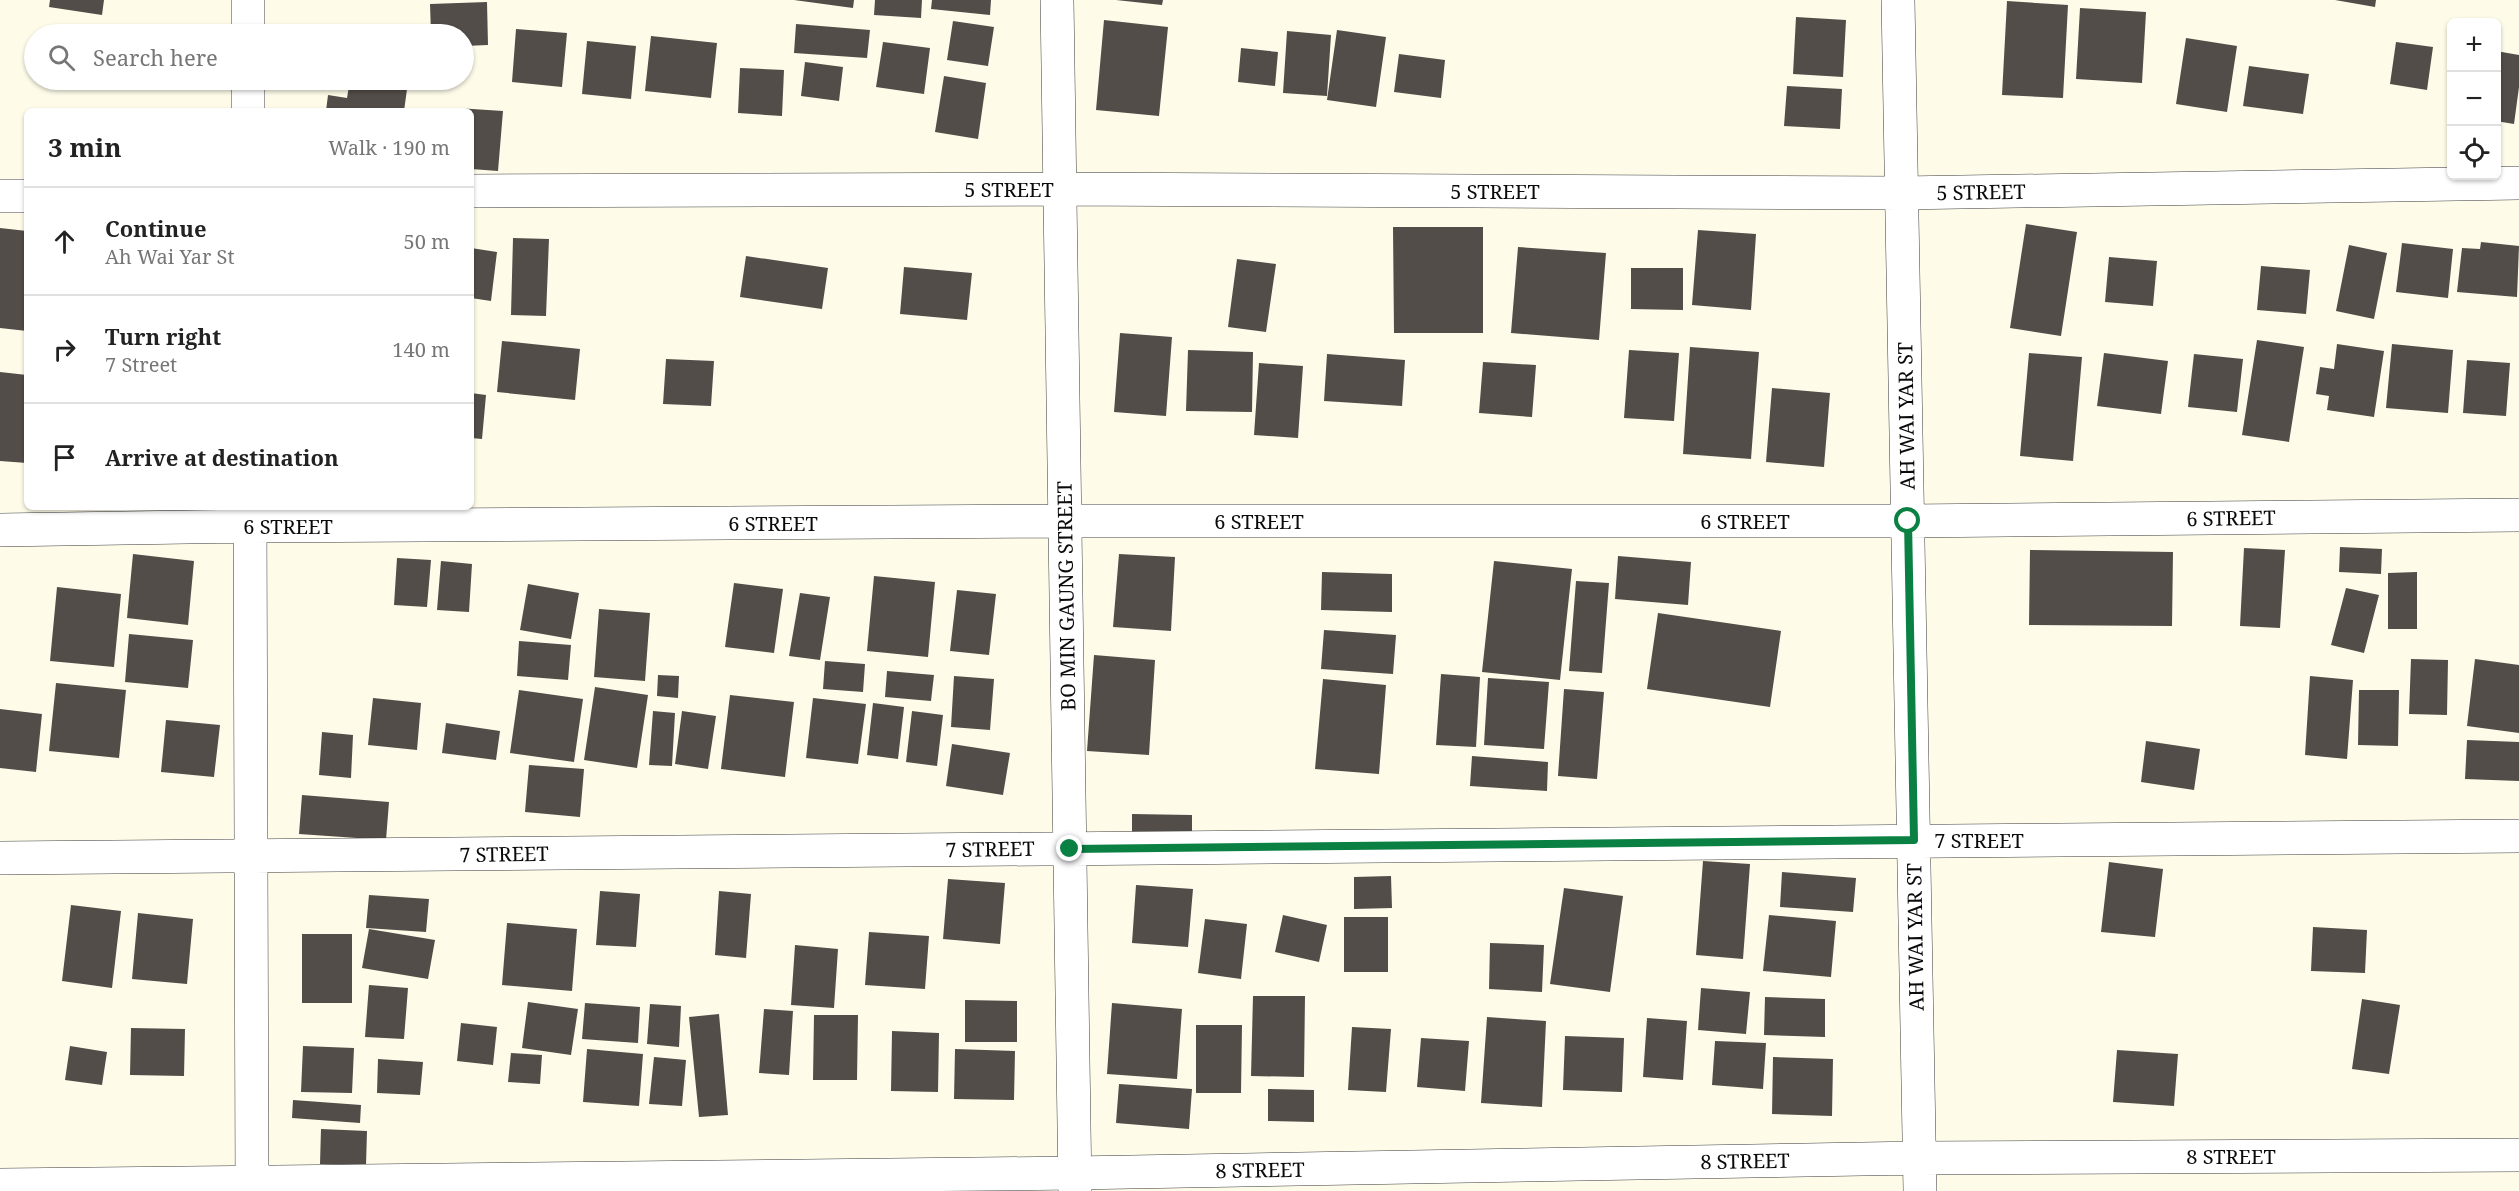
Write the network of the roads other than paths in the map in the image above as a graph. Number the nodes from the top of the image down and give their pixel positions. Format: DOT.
graph roads {
  1 [pos="248,0"];
  2 [pos="1058,0"];
  3 [pos="1898,0"];
  4 [pos="248,24"];
  5 [pos="248,90"];
  6 [pos="248,108"];
  7 [pos="2519,183"];
  8 [pos="1060,189"];
  9 [pos="474,191"];
  10 [pos="1902,193"];
  11 [pos="0,196"];
  12 [pos="24,196"];
  13 [pos="2519,515"];
  14 [pos="250,516"];
  15 [pos="1065,521"];
  16 [pos="1908,521"];
  17 [pos="0,530"];
  18 [pos="2519,836"];
  19 [pos="1914,840"];
  20 [pos="1070,849"];
  21 [pos="251,856"];
  22 [pos="0,858"];
  23 [pos="2519,1155"];
  24 [pos="1919,1158"];
  25 [pos="1075,1182"];
  26 [pos="0,1185"];
  27 [pos="252,1186"];
  28 [pos="1920,1191"];
  1 -- 4 [label="street"];
  2 -- 8 [label="street, BO MIN GAUNG STREET"];
  3 -- 10 [label="street, AH WAI YAR ST"];
  5 -- 6 [label="street"];
  7 -- 10 [label="street, 5 STREET"];
  8 -- 9 [label="street, 5 STREET"];
  8 -- 10 [label="street, 5 STREET"];
  8 -- 15 [label="street, BO MIN GAUNG STREET"];
  10 -- 16 [label="street, AH WAI YAR ST"];
  11 -- 12 [label="street"];
  13 -- 16 [label="street, 6 STREET"];
  14 -- 15 [label="street, 6 STREET"];
  14 -- 17 [label="street, 6 STREET"];
  14 -- 21 [label="street"];
  15 -- 16 [label="street, 6 STREET"];
  15 -- 20 [label="street, BO MIN GAUNG STREET"];
  16 -- 19 [label="street, AH WAI YAR ST"];
  18 -- 19 [label="street, 7 STREET"];
  19 -- 20 [label="street, 7 STREET"];
  19 -- 24 [label="street, AH WAI YAR ST"];
  20 -- 21 [label="street, 7 STREET"];
  20 -- 25 [label="street, BO MIN GAUNG STREET"];
  21 -- 22 [label="street, 7 STREET"];
  21 -- 27 [label="street"];
  23 -- 24 [label="street, 8 STREET"];
  24 -- 25 [label="street, 8 STREET"];
  24 -- 28 [label="street, AH WAI YAR ST"];
  25 -- 27 [label="street, 8 STREET"];
  26 -- 27 [label="street, 8 STREET"];
}
